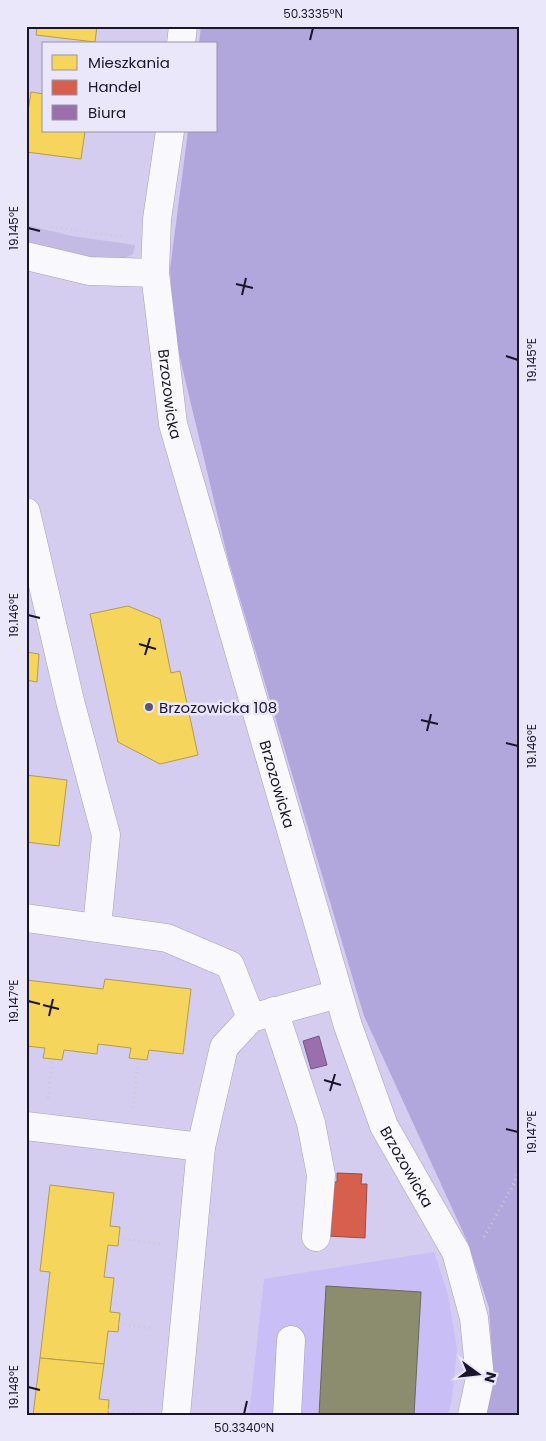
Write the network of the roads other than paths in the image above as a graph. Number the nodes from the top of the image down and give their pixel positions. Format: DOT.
graph roads {
  1 [pos="183,26"];
  2 [pos="181,42"];
  3 [pos="170,132"];
  4 [pos="26,256"];
  5 [pos="155,273"];
  6 [pos="26,512"];
  7 [pos="26,918"];
  8 [pos="97,927"];
  9 [pos="338,994"];
  10 [pos="263,1015"];
  11 [pos="35,1127"];
  12 [pos="200,1147"];
  13 [pos="316,1237"];
  14 [pos="291,1340"];
  15 [pos="176,1415"];
  16 [pos="287,1415"];
  17 [pos="472,1415"];
  1 -- 2 [label="street"];
  3 -- 5 [label="street, Brzozowicka"];
  4 -- 5 [label="street"];
  5 -- 9 [label="street, Brzozowicka"];
  6 -- 8 [label="street"];
  7 -- 8 [label="street"];
  8 -- 10 [label="street"];
  9 -- 10 [label="street"];
  9 -- 17 [label="street, Brzozowicka"];
  10 -- 12 [label="street"];
  10 -- 13 [label="street"];
  11 -- 12 [label="street"];
  12 -- 15 [label="street"];
  14 -- 16 [label="street"];
}
